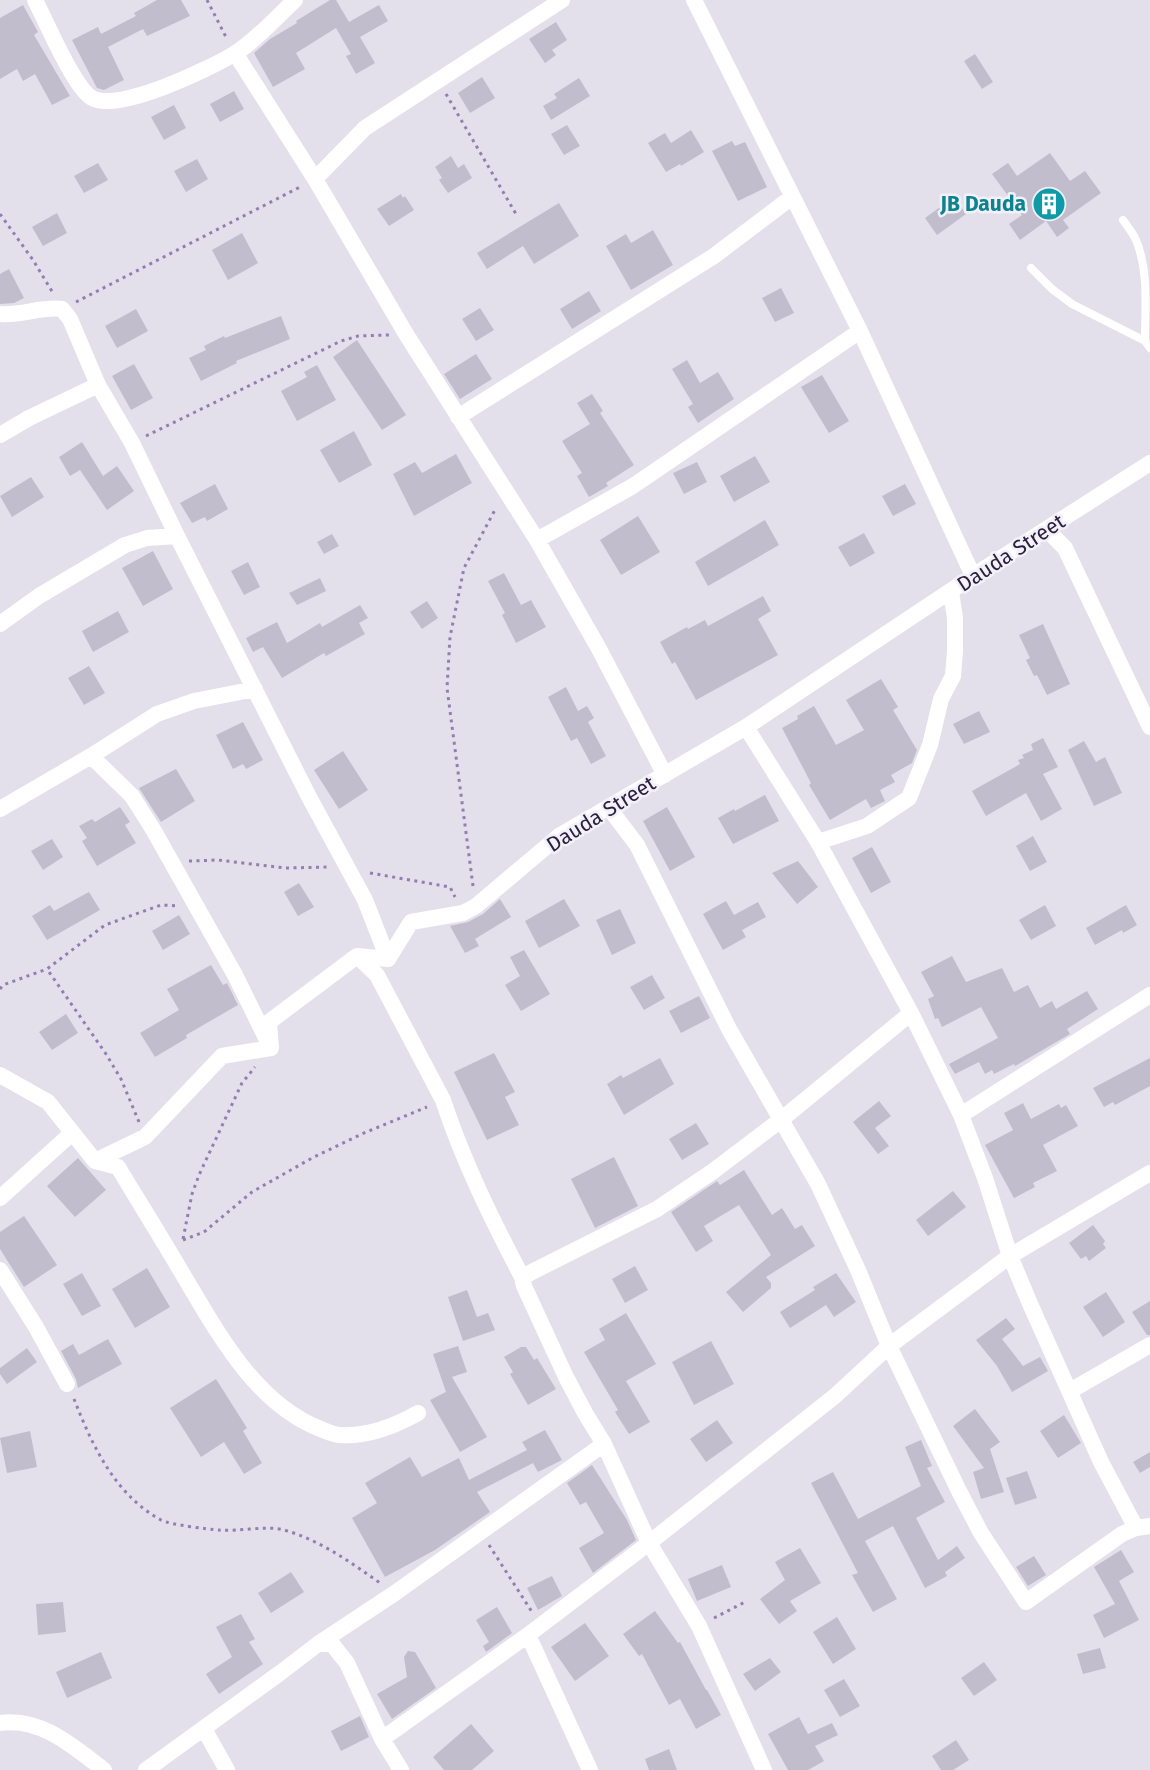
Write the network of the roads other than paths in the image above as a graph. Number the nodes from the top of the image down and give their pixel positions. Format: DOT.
graph roads {
  1 [pos="35,0"];
  2 [pos="296,0"];
  3 [pos="562,0"];
  4 [pos="694,0"];
  5 [pos="235,54"];
  6 [pos="315,179"];
  7 [pos="792,197"];
  8 [pos="1123,220"];
  9 [pos="1031,268"];
  10 [pos="0,314"];
  11 [pos="860,332"];
  12 [pos="1148,344"];
  13 [pos="98,385"];
  14 [pos="458,417"];
  15 [pos="0,435"];
  16 [pos="1150,463"];
  17 [pos="1047,530"];
  18 [pos="177,536"];
  19 [pos="537,540"];
  20 [pos="973,576"];
  21 [pos="951,592"];
  22 [pos="0,624"];
  23 [pos="255,689"];
  24 [pos="746,727"];
  25 [pos="1150,727"];
  26 [pos="91,756"];
  27 [pos="665,775"];
  28 [pos="609,808"];
  29 [pos="0,809"];
  30 [pos="818,842"];
  31 [pos="357,956"];
  32 [pos="388,959"];
  33 [pos="1150,995"];
  34 [pos="911,1013"];
  35 [pos="267,1049"];
  36 [pos="0,1075"];
  37 [pos="961,1115"];
  38 [pos="782,1119"];
  39 [pos="72,1133"];
  40 [pos="95,1161"];
  41 [pos="1150,1173"];
  42 [pos="0,1198"];
  43 [pos="1010,1256"];
  44 [pos="0,1270"];
  45 [pos="522,1277"];
  46 [pos="1150,1345"];
  47 [pos="889,1346"];
  48 [pos="67,1384"];
  49 [pos="1070,1391"];
  50 [pos="418,1413"];
  51 [pos="604,1444"];
  52 [pos="1143,1527"];
  53 [pos="649,1543"];
  54 [pos="534,1630"];
  55 [pos="318,1644"];
  56 [pos="0,1723"];
  57 [pos="204,1729"];
  58 [pos="382,1739"];
  59 [pos="104,1770"];
  60 [pos="147,1770"];
  61 [pos="227,1770"];
  62 [pos="401,1770"];
  63 [pos="590,1770"];
  64 [pos="764,1770"];
  1 -- 5 [label="street"];
  2 -- 5 [label="street"];
  3 -- 6 [label="street"];
  4 -- 7 [label="street"];
  5 -- 6 [label="street"];
  6 -- 14 [label="street"];
  7 -- 11 [label="street"];
  7 -- 14 [label="street"];
  8 -- 12 [label="lane"];
  9 -- 12 [label="lane"];
  10 -- 13 [label="street"];
  11 -- 19 [label="street"];
  11 -- 20 [label="street"];
  13 -- 15 [label="street"];
  13 -- 18 [label="street"];
  14 -- 19 [label="street"];
  16 -- 17 [label="street, Dauda Street"];
  17 -- 20 [label="street, Dauda Street"];
  17 -- 25 [label="street"];
  18 -- 22 [label="street"];
  18 -- 23 [label="street"];
  19 -- 27 [label="street"];
  20 -- 21 [label="street, Dauda Street"];
  21 -- 24 [label="street, Dauda Street"];
  21 -- 30 [label="street"];
  23 -- 26 [label="street"];
  23 -- 32 [label="street"];
  24 -- 27 [label="street, Dauda Street"];
  24 -- 30 [label="street"];
  26 -- 29 [label="street"];
  26 -- 35 [label="street"];
  27 -- 28 [label="street, Dauda Street"];
  28 -- 32 [label="street, Dauda Street"];
  28 -- 38 [label="street"];
  30 -- 34 [label="street"];
  31 -- 32 [label="street"];
  31 -- 35 [label="street"];
  31 -- 45 [label="street"];
  33 -- 37 [label="street"];
  34 -- 37 [label="street"];
  34 -- 38 [label="street"];
  35 -- 40 [label="street"];
  36 -- 39 [label="street"];
  37 -- 43 [label="street"];
  38 -- 45 [label="street"];
  38 -- 47 [label="street"];
  39 -- 40 [label="street"];
  39 -- 42 [label="street"];
  40 -- 50 [label="street"];
  41 -- 43 [label="street"];
  43 -- 47 [label="street"];
  43 -- 49 [label="street"];
  44 -- 48 [label="street"];
  45 -- 51 [label="street"];
  46 -- 49 [label="street"];
  47 -- 52 [label="street"];
  47 -- 53 [label="street"];
  49 -- 52 [label="street"];
  51 -- 53 [label="street"];
  51 -- 55 [label="street"];
  53 -- 54 [label="street"];
  53 -- 64 [label="street"];
  54 -- 58 [label="street"];
  54 -- 63 [label="street"];
  55 -- 57 [label="street"];
  55 -- 58 [label="street"];
  56 -- 59 [label="street"];
  57 -- 60 [label="street"];
  57 -- 61 [label="street"];
  58 -- 62 [label="street"];
}
